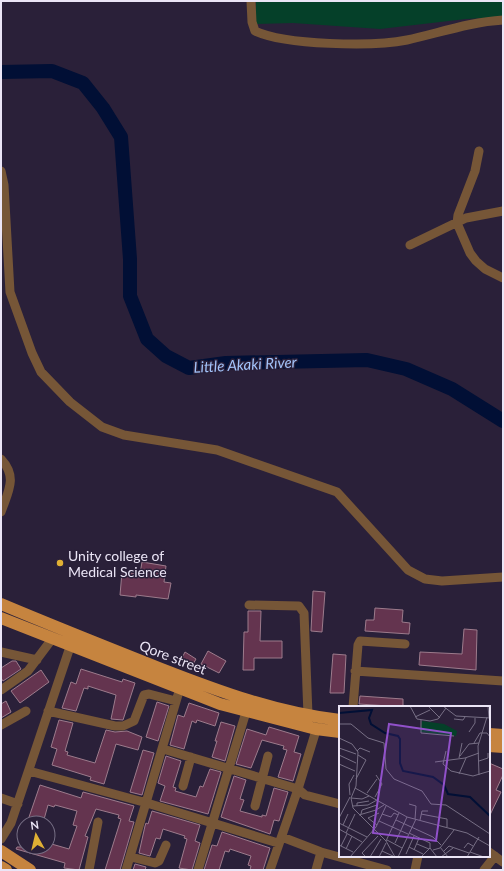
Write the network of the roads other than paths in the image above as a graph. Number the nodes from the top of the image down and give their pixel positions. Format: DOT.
graph roads {
  1 [pos="251,1"];
  2 [pos="503,20"];
  3 [pos="480,151"];
  4 [pos="1,171"];
  5 [pos="503,210"];
  6 [pos="457,223"];
  7 [pos="410,245"];
  8 [pos="503,278"];
  9 [pos="1,459"];
  10 [pos="1,512"];
  11 [pos="503,578"];
  12 [pos="1,604"];
  13 [pos="249,605"];
  14 [pos="1,618"];
  15 [pos="52,639"];
  16 [pos="405,644"];
  17 [pos="70,647"];
  18 [pos="1,652"];
  19 [pos="37,660"];
  20 [pos="355,671"];
  21 [pos="503,680"];
  22 [pos="180,688"];
  23 [pos="1,690"];
  24 [pos="176,701"];
  25 [pos="353,706"];
  26 [pos="26,711"];
  27 [pos="48,711"];
  28 [pos="246,712"];
  29 [pos="339,720"];
  30 [pos="315,721"];
  31 [pos="1,725"];
  32 [pos="339,732"];
  33 [pos="490,734"];
  34 [pos="503,735"];
  35 [pos="490,746"];
  36 [pos="503,747"];
  37 [pos="163,749"];
  38 [pos="268,756"];
  39 [pos="191,757"];
  40 [pos="230,770"];
  41 [pos="29,771"];
  42 [pos="262,779"];
  43 [pos="183,786"];
  44 [pos="298,789"];
  45 [pos="1,798"];
  46 [pos="147,803"];
  47 [pos="18,804"];
  48 [pos="339,804"];
  49 [pos="255,806"];
  50 [pos="98,822"];
  51 [pos="213,822"];
  52 [pos="1,839"];
  53 [pos="280,840"];
  54 [pos="166,845"];
  55 [pos="1,851"];
  56 [pos="321,852"];
  57 [pos="492,854"];
  58 [pos="131,857"];
  59 [pos="418,857"];
  60 [pos="503,862"];
  61 [pos="1,866"];
  62 [pos="364,867"];
  63 [pos="6,870"];
  64 [pos="30,870"];
  65 [pos="89,870"];
  66 [pos="126,870"];
  67 [pos="198,870"];
  68 [pos="270,870"];
  69 [pos="316,870"];
  70 [pos="387,870"];
  71 [pos="414,870"];
  72 [pos="484,870"];
  1 -- 2 [label="street"];
  3 -- 6 [label="street"];
  4 -- 11 [label="street"];
  5 -- 6 [label="street"];
  6 -- 7 [label="street"];
  6 -- 8 [label="street"];
  9 -- 10 [label="street"];
  12 -- 30 [label="main road, Qore street"];
  13 -- 30 [label="street"];
  14 -- 15 [label="main road, Qore street"];
  15 -- 17 [label="main road, Qore street"];
  15 -- 19 [label="street"];
  16 -- 20 [label="street"];
  17 -- 22 [label="main road, Qore street"];
  17 -- 27 [label="street"];
  18 -- 19 [label="street"];
  19 -- 23 [label="street"];
  20 -- 21 [label="street"];
  20 -- 25 [label="street"];
  22 -- 24 [label="street"];
  22 -- 28 [label="main road, Qore street"];
  24 -- 27 [label="street"];
  24 -- 37 [label="street"];
  26 -- 31 [label="street"];
  27 -- 41 [label="street"];
  28 -- 30 [label="main road, Qore street"];
  28 -- 40 [label="street"];
  29 -- 30 [label="main road, Qore street"];
  30 -- 32 [label="main road, Qore street"];
  30 -- 44 [label="street"];
  33 -- 34 [label="main road"];
  35 -- 36 [label="main road"];
  37 -- 39 [label="street"];
  37 -- 46 [label="street"];
  38 -- 42 [label="street"];
  39 -- 40 [label="street"];
  39 -- 43 [label="street"];
  40 -- 42 [label="street"];
  40 -- 51 [label="street"];
  41 -- 46 [label="street"];
  41 -- 47 [label="street"];
  42 -- 44 [label="street"];
  42 -- 49 [label="street"];
  44 -- 48 [label="street"];
  44 -- 53 [label="street"];
  45 -- 47 [label="street"];
  46 -- 51 [label="street"];
  46 -- 58 [label="street"];
  47 -- 52 [label="street"];
  50 -- 65 [label="street"];
  51 -- 53 [label="street"];
  51 -- 67 [label="street"];
  53 -- 56 [label="street"];
  53 -- 68 [label="street"];
  54 -- 58 [label="street"];
  55 -- 64 [label="main road"];
  56 -- 62 [label="street"];
  56 -- 69 [label="street"];
  57 -- 60 [label="street"];
  57 -- 72 [label="street"];
  58 -- 66 [label="street"];
  59 -- 71 [label="street"];
  61 -- 63 [label="main road"];
  62 -- 70 [label="street"];
}
